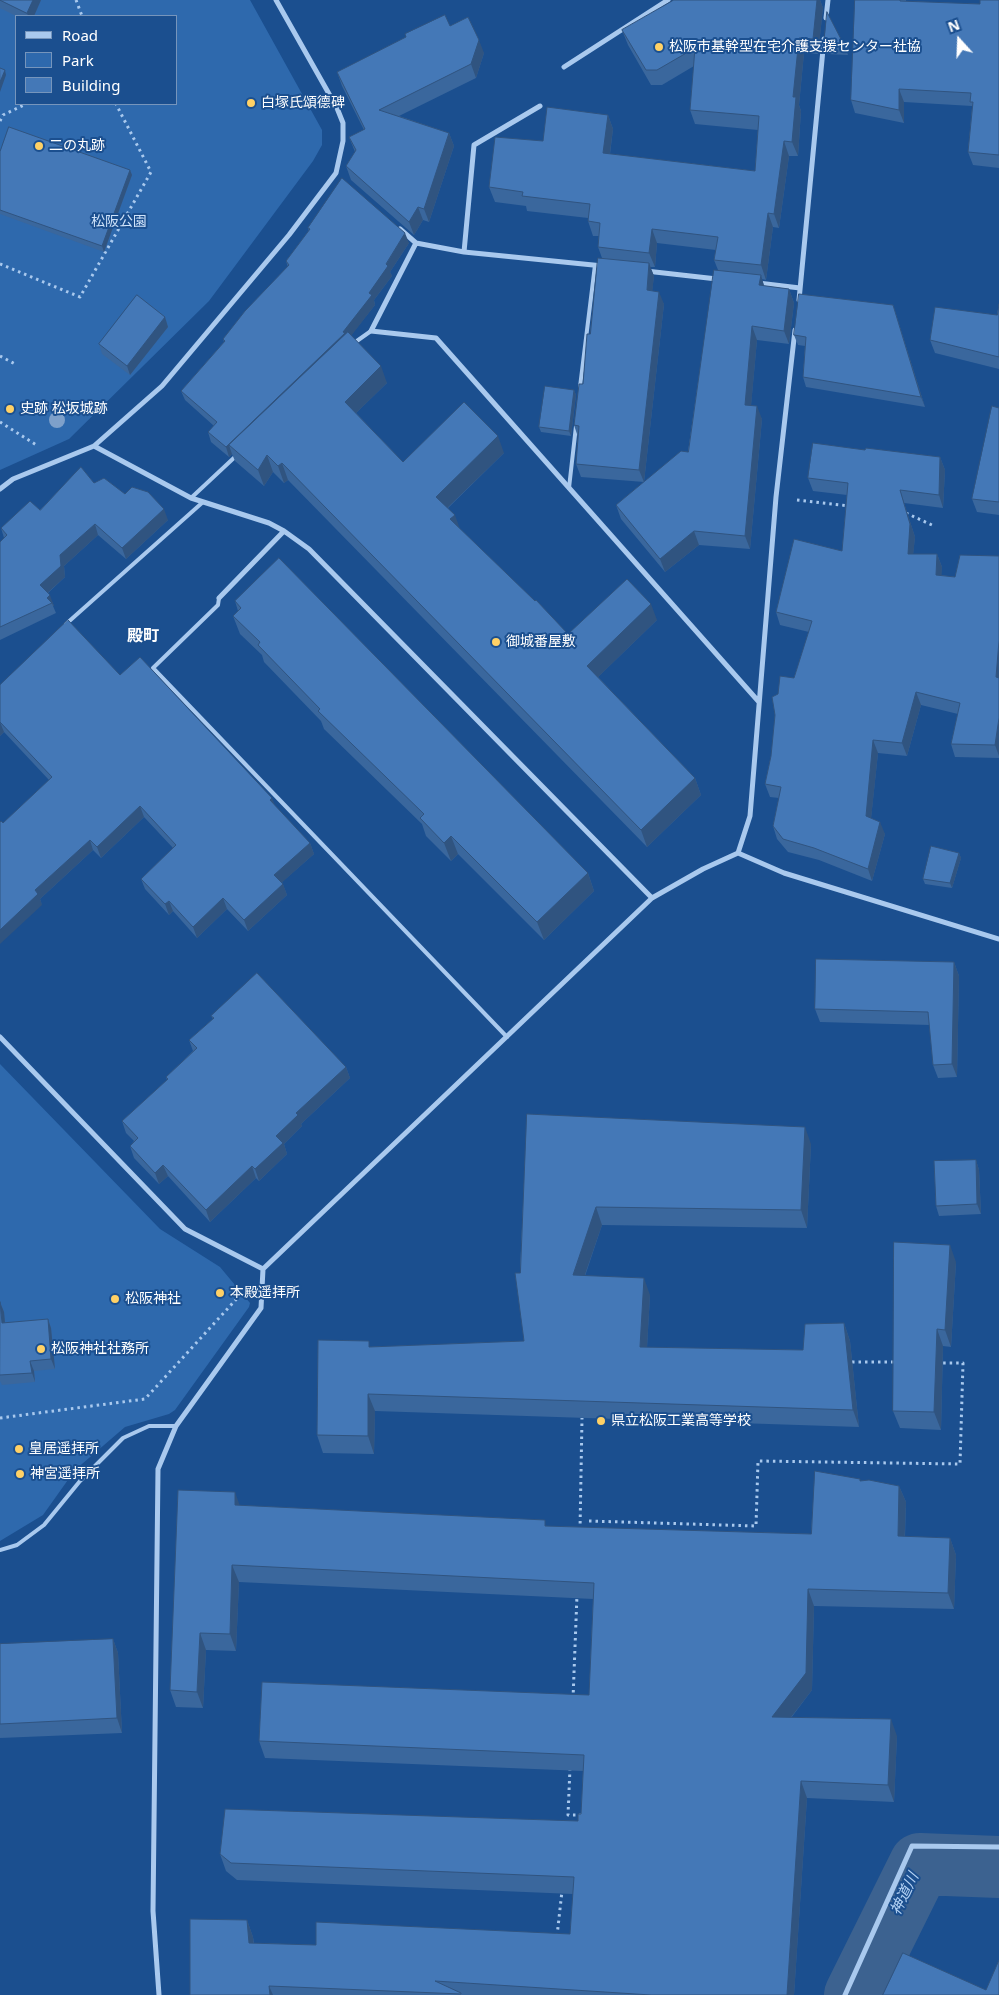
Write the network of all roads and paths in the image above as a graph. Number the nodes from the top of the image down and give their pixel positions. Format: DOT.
graph roads {
  1 [pos="76,0"];
  2 [pos="276,0"];
  3 [pos="668,0"];
  4 [pos="828,0"];
  5 [pos="82,15"];
  6 [pos="826,20"];
  7 [pos="825,30"];
  8 [pos="564,67"];
  9 [pos="24,105"];
  10 [pos="117,105"];
  11 [pos="540,106"];
  12 [pos="0,121"];
  13 [pos="336,173"];
  14 [pos="343,180"];
  15 [pos="394,224"];
  16 [pos="416,243"];
  17 [pos="464,252"];
  18 [pos="0,264"];
  19 [pos="595,265"];
  20 [pos="614,267"];
  21 [pos="644,270"];
  22 [pos="722,279"];
  23 [pos="751,282"];
  24 [pos="800,288"];
  25 [pos="798,307"];
  26 [pos="796,326"];
  27 [pos="371,331"];
  28 [pos="353,344"];
  29 [pos="0,356"];
  30 [pos="17,365"];
  31 [pos="580,391"];
  32 [pos="577,420"];
  33 [pos="0,422"];
  34 [pos="94,446"];
  35 [pos="241,451"];
  36 [pos="59,459"];
  37 [pos="0,489"];
  38 [pos="569,489"];
  39 [pos="776,497"];
  40 [pos="191,498"];
  41 [pos="203,502"];
  42 [pos="853,506"];
  43 [pos="902,512"];
  44 [pos="934,526"];
  45 [pos="284,531"];
  46 [pos="219,598"];
  47 [pos="61,630"];
  48 [pos="759,702"];
  49 [pos="738,854"];
  50 [pos="652,898"];
  51 [pos="999,939"];
  52 [pos="0,1037"];
  53 [pos="507,1037"];
  54 [pos="263,1269"];
  55 [pos="852,1362"];
  56 [pos="899,1362"];
  57 [pos="936,1363"];
  58 [pos="0,1418"];
  59 [pos="582,1418"];
  60 [pos="176,1426"];
  61 [pos="589,1521"];
  62 [pos="756,1526"];
  63 [pos="756,1534"];
  64 [pos="580,1535"];
  65 [pos="0,1550"];
  66 [pos="578,1592"];
  67 [pos="572,1706"];
  68 [pos="570,1761"];
  69 [pos="568,1815"];
  70 [pos="588,1816"];
  71 [pos="568,1822"];
  72 [pos="999,1847"];
  73 [pos="563,1883"];
  74 [pos="557,1940"];
  75 [pos="160,1995"];
  76 [pos="845,1995"];
  1 -- 5 [label="path"];
  2 -- 13 [label="street"];
  3 -- 8 [label="street"];
  4 -- 6 [label="street"];
  7 -- 24 [label="street"];
  9 -- 12 [label="path"];
  10 -- 18 [label="path"];
  11 -- 17 [label="street"];
  13 -- 14 [label="street"];
  13 -- 34 [label="street"];
  15 -- 16 [label="street"];
  16 -- 17 [label="street"];
  16 -- 27 [label="street"];
  17 -- 19 [label="street"];
  19 -- 20 [label="street"];
  19 -- 31 [label="lane"];
  21 -- 22 [label="street"];
  23 -- 24 [label="street"];
  24 -- 25 [label="street"];
  26 -- 39 [label="street"];
  27 -- 28 [label="lane"];
  27 -- 38 [label="street"];
  29 -- 30 [label="path"];
  32 -- 38 [label="lane"];
  33 -- 36 [label="path"];
  34 -- 36 [label="street"];
  34 -- 40 [label="street"];
  35 -- 40 [label="lane"];
  36 -- 37 [label="street"];
  38 -- 48 [label="street"];
  39 -- 42 [label="path"];
  39 -- 48 [label="street"];
  40 -- 41 [label="street"];
  41 -- 45 [label="street"];
  41 -- 47 [label="lane"];
  43 -- 44 [label="path"];
  45 -- 46 [label="street"];
  45 -- 50 [label="street"];
  46 -- 53 [label="lane"];
  48 -- 49 [label="street"];
  49 -- 50 [label="street"];
  49 -- 51 [label="street"];
  50 -- 53 [label="street"];
  52 -- 54 [label="street"];
  53 -- 54 [label="street"];
  54 -- 58 [label="path"];
  54 -- 60 [label="street"];
  55 -- 56 [label="path"];
  57 -- 62 [label="path"];
  59 -- 64 [label="path"];
  60 -- 65 [label="lane"];
  60 -- 75 [label="street"];
  61 -- 62 [label="path"];
  62 -- 63 [label="path"];
  66 -- 67 [label="path"];
  68 -- 69 [label="path"];
  69 -- 70 [label="path"];
  69 -- 71 [label="path"];
  72 -- 76 [label="street"];
  73 -- 74 [label="path"];
}
